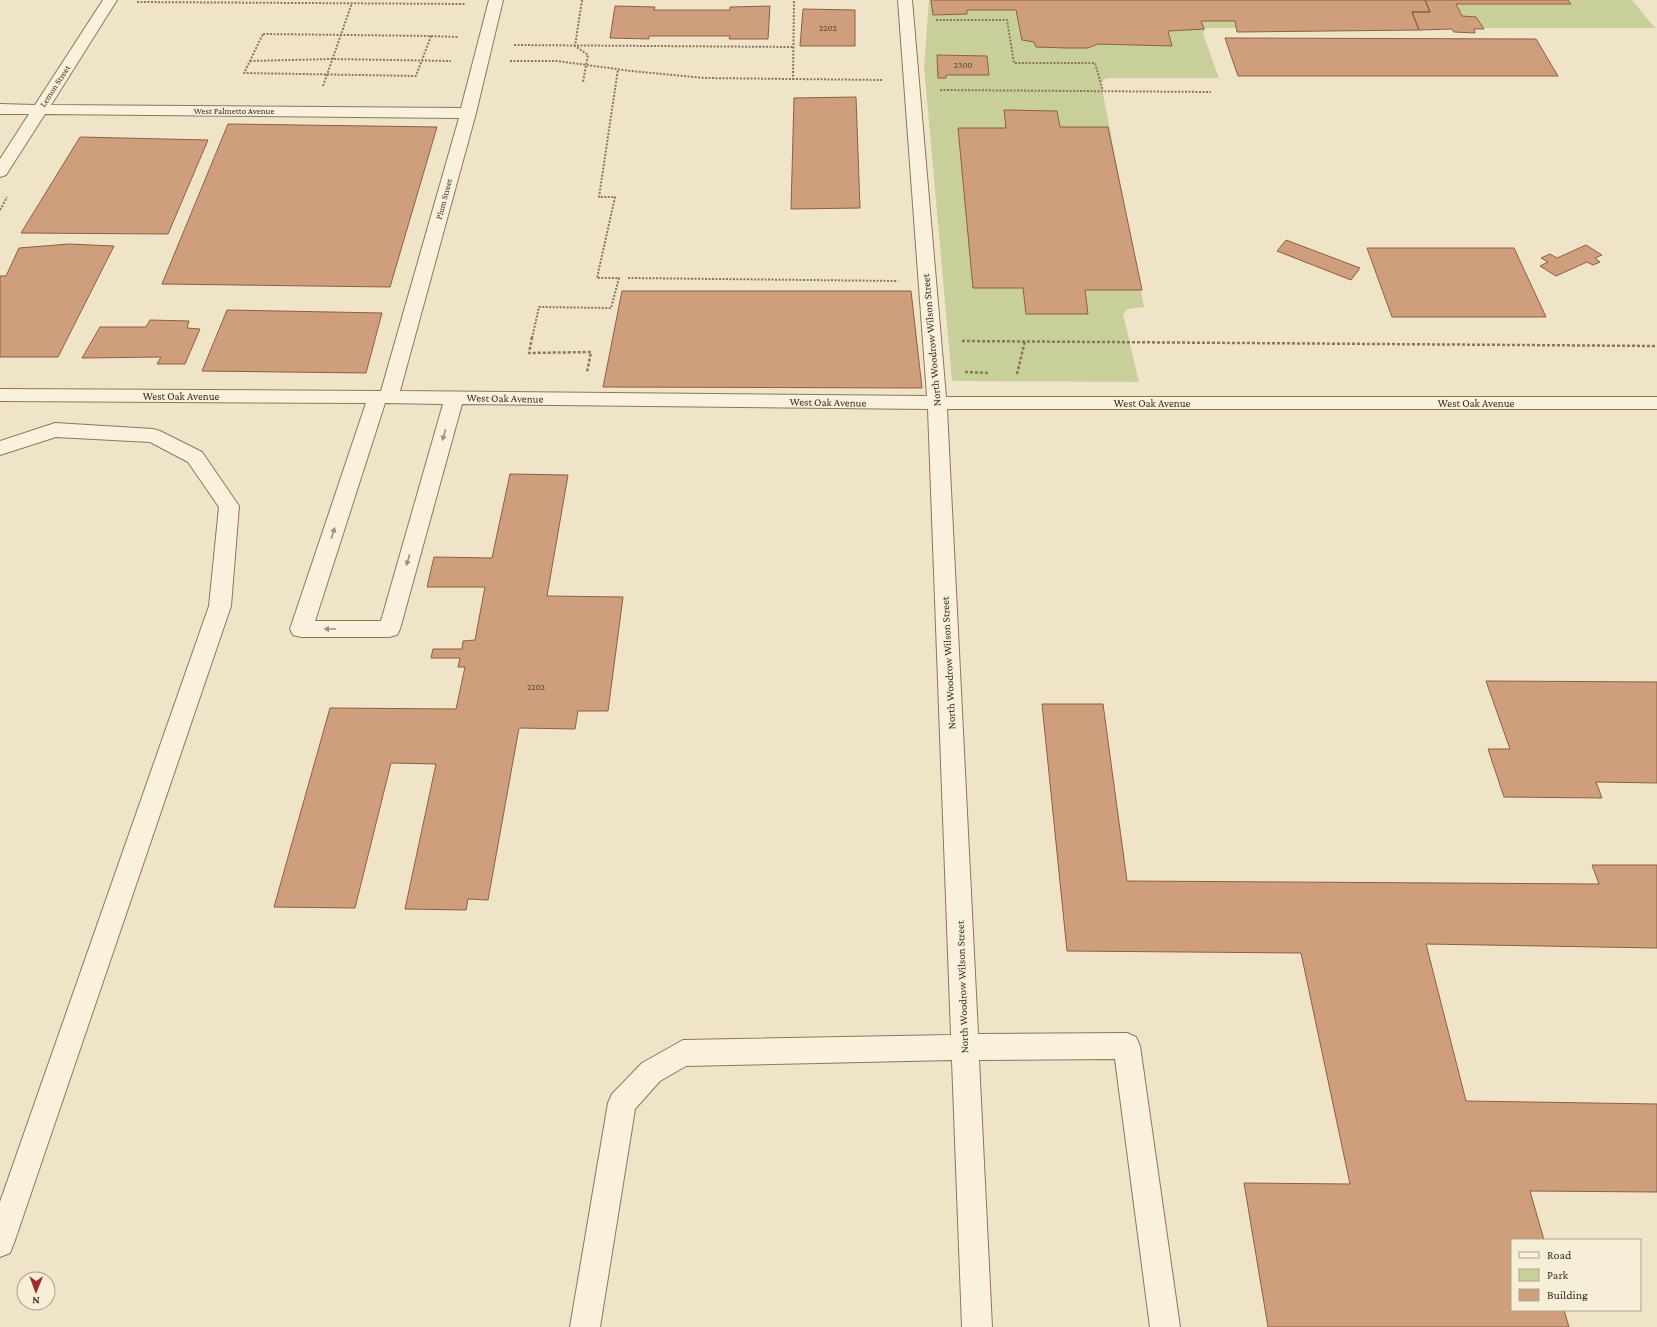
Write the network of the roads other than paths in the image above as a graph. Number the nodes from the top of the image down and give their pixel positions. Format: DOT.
graph roads {
  1 [pos="110,0"];
  2 [pos="496,0"];
  3 [pos="905,0"];
  4 [pos="0,109"];
  5 [pos="40,109"];
  6 [pos="468,113"];
  7 [pos="0,172"];
  8 [pos="0,395"];
  9 [pos="384,397"];
  10 [pos="454,398"];
  11 [pos="1657,403"];
  12 [pos="937,404"];
  13 [pos="0,448"];
  14 [pos="965,1047"];
  15 [pos="0,1243"];
  16 [pos="585,1327"];
  17 [pos="977,1327"];
  18 [pos="1165,1327"];
  1 -- 5 [label="street, Lemon Street"];
  2 -- 6 [label="street, Plum Street"];
  3 -- 12 [label="street, North Woodrow Wilson Street"];
  4 -- 5 [label="street, West Palmetto Avenue"];
  5 -- 6 [label="street, West Palmetto Avenue"];
  5 -- 7 [label="street, Lemon Street"];
  6 -- 9 [label="street, Plum Street"];
  8 -- 9 [label="street, West Oak Avenue"];
  9 -- 10 [label="street, West Oak Avenue"];
  10 -- 9 [label="street, Plum Street, one-way"];
  10 -- 12 [label="street, West Oak Avenue"];
  11 -- 12 [label="street, West Oak Avenue"];
  12 -- 14 [label="street, North Woodrow Wilson Street"];
  13 -- 15 [label="street"];
  14 -- 16 [label="street"];
  14 -- 17 [label="street, North Woodrow Wilson Street"];
  14 -- 18 [label="street"];
}
